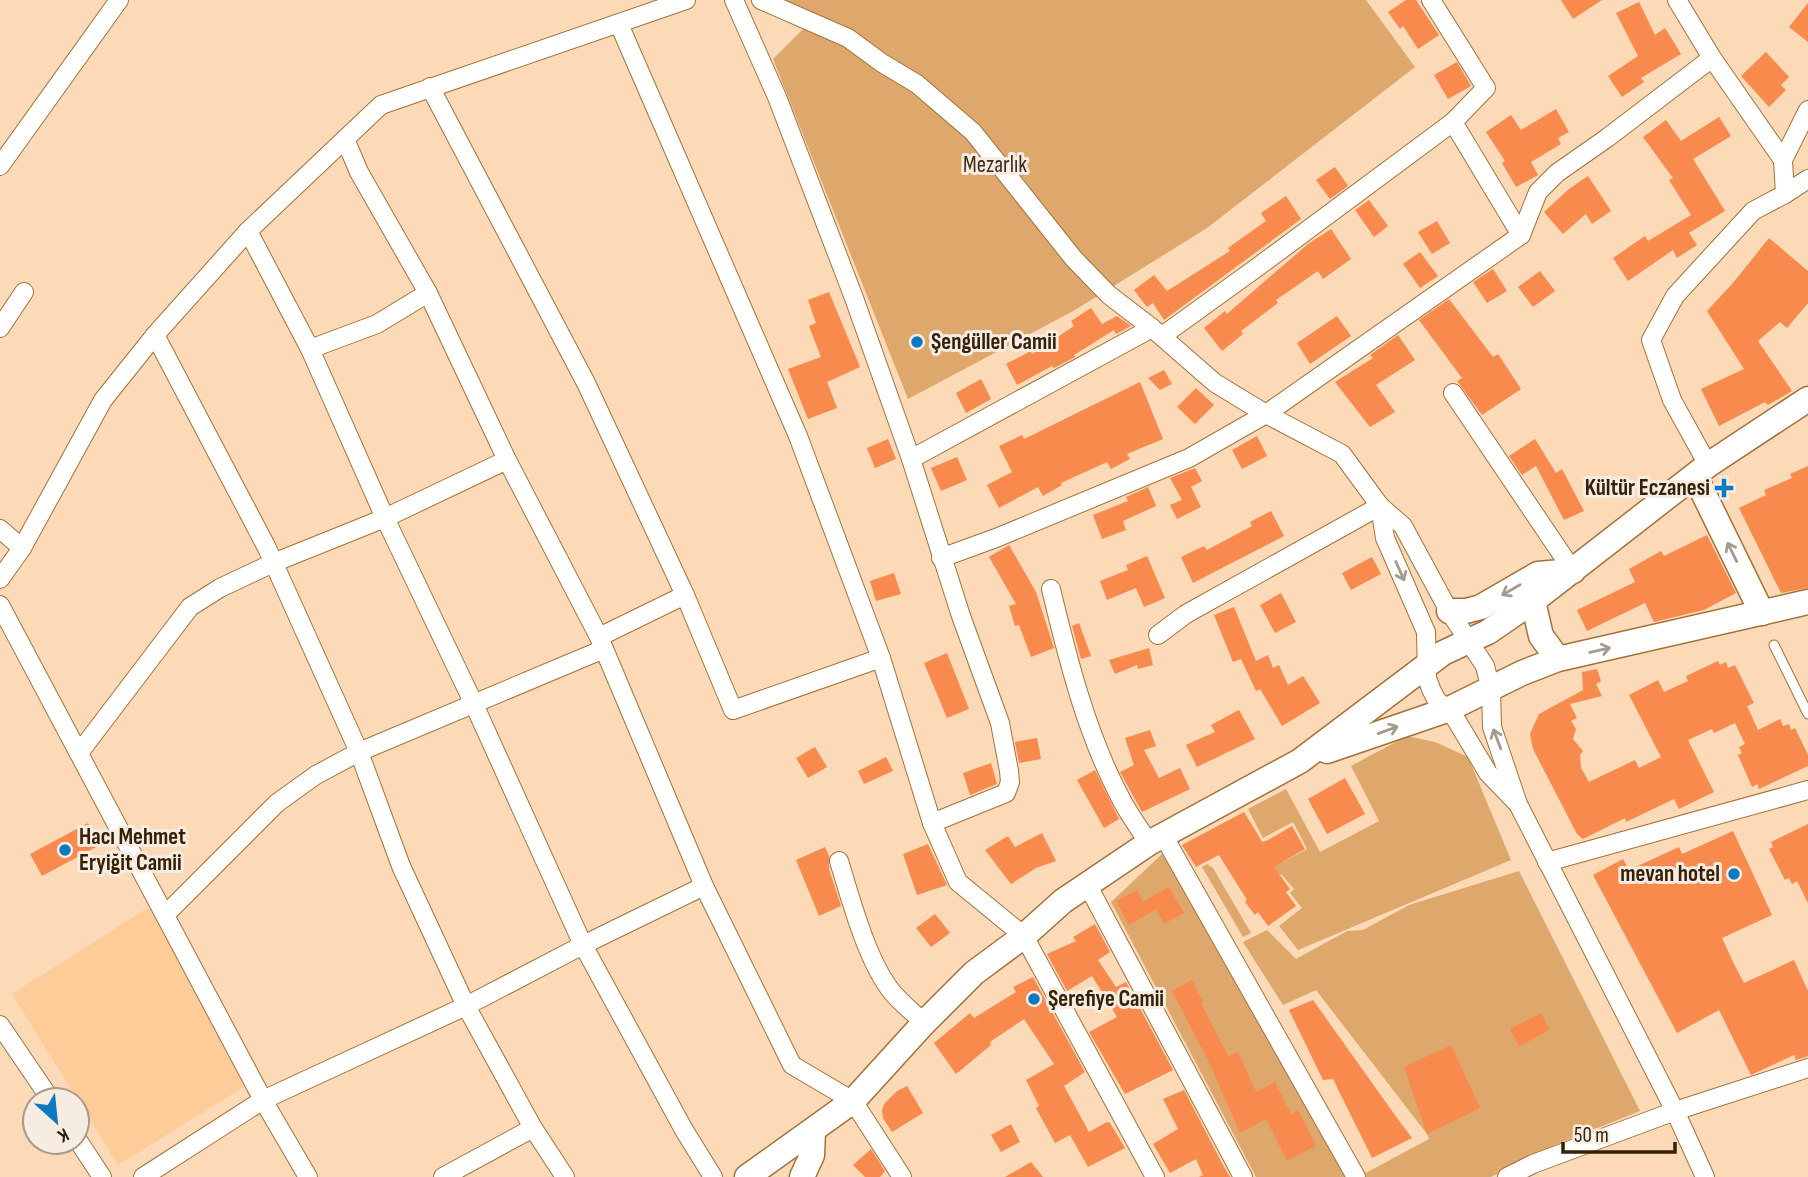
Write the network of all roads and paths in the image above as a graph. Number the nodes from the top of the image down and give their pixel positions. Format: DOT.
graph roads {
  1 [pos="119,0"];
  2 [pos="686,0"];
  3 [pos="734,0"];
  4 [pos="761,0"];
  5 [pos="1431,0"];
  6 [pos="1676,0"];
  7 [pos="619,24"];
  8 [pos="1712,58"];
  9 [pos="430,87"];
  10 [pos="1808,110"];
  11 [pos="1453,122"];
  12 [pos="345,139"];
  13 [pos="1783,160"];
  14 [pos="0,166"];
  15 [pos="1808,179"];
  16 [pos="1785,194"];
  17 [pos="248,231"];
  18 [pos="1521,235"];
  19 [pos="24,292"];
  20 [pos="428,293"];
  21 [pos="0,328"];
  22 [pos="1157,332"];
  23 [pos="155,335"];
  24 [pos="310,349"];
  25 [pos="1453,393"];
  26 [pos="1808,399"];
  27 [pos="1266,414"];
  28 [pos="911,459"];
  29 [pos="507,460"];
  30 [pos="1702,471"];
  31 [pos="1380,506"];
  32 [pos="386,518"];
  33 [pos="0,528"];
  34 [pos="22,548"];
  35 [pos="941,558"];
  36 [pos="273,563"];
  37 [pos="1573,571"];
  38 [pos="0,579"];
  39 [pos="1051,589"];
  40 [pos="685,595"];
  41 [pos="1533,601"];
  42 [pos="1808,602"];
  43 [pos="0,605"];
  44 [pos="1449,611"];
  45 [pos="1762,613"];
  46 [pos="1158,635"];
  47 [pos="1470,641"];
  48 [pos="601,643"];
  49 [pos="1774,645"];
  50 [pos="881,658"];
  51 [pos="1558,659"];
  52 [pos="1427,665"];
  53 [pos="1490,690"];
  54 [pos="473,702"];
  55 [pos="1447,710"];
  56 [pos="1808,714"];
  57 [pos="359,752"];
  58 [pos="79,753"];
  59 [pos="1300,761"];
  60 [pos="1808,790"];
  61 [pos="1518,804"];
  62 [pos="932,823"];
  63 [pos="1156,839"];
  64 [pos="838,861"];
  65 [pos="1547,862"];
  66 [pos="1087,884"];
  67 [pos="704,886"];
  68 [pos="166,914"];
  69 [pos="1024,936"];
  70 [pos="583,945"];
  71 [pos="466,1006"];
  72 [pos="924,1023"];
  73 [pos="0,1025"];
  74 [pos="1808,1068"];
  75 [pos="41,1086"];
  76 [pos="263,1100"];
  77 [pos="853,1101"];
  78 [pos="1675,1111"];
  79 [pos="533,1128"];
  80 [pos="813,1131"];
  81 [pos="88,1156"];
  82 [pos="102,1177"];
  83 [pos="143,1177"];
  84 [pos="308,1177"];
  85 [pos="443,1177"];
  86 [pos="565,1177"];
  87 [pos="713,1177"];
  88 [pos="747,1177"];
  89 [pos="802,1177"];
  90 [pos="902,1177"];
  91 [pos="1154,1177"];
  92 [pos="1243,1177"];
  93 [pos="1356,1177"];
  94 [pos="1507,1177"];
  95 [pos="1705,1177"];
  1 -- 14 [label="street"];
  2 -- 7 [label="street"];
  3 -- 28 [label="street"];
  4 -- 22 [label="street"];
  5 -- 11 [label="street"];
  6 -- 8 [label="street"];
  7 -- 9 [label="street"];
  7 -- 50 [label="street"];
  8 -- 13 [label="street"];
  8 -- 18 [label="street"];
  9 -- 12 [label="street"];
  9 -- 40 [label="street"];
  10 -- 13 [label="street"];
  11 -- 18 [label="street"];
  11 -- 22 [label="street"];
  12 -- 17 [label="street"];
  12 -- 20 [label="street"];
  13 -- 16 [label="street"];
  15 -- 16 [label="street"];
  16 -- 30 [label="street"];
  17 -- 23 [label="street"];
  17 -- 24 [label="street"];
  18 -- 27 [label="street"];
  19 -- 21 [label="street"];
  20 -- 24 [label="street"];
  20 -- 29 [label="street"];
  22 -- 27 [label="street"];
  22 -- 28 [label="street"];
  23 -- 34 [label="street"];
  23 -- 36 [label="street"];
  24 -- 32 [label="street"];
  25 -- 37 [label="street"];
  26 -- 30 [label="main road"];
  27 -- 31 [label="street"];
  27 -- 35 [label="street"];
  28 -- 35 [label="street"];
  29 -- 32 [label="street"];
  29 -- 48 [label="street"];
  30 -- 37 [label="main road"];
  45 -- 30 [label="main road, one-way"];
  31 -- 44 [label="street"];
  31 -- 46 [label="street"];
  31 -- 52 [label="street, one-way"];
  32 -- 36 [label="street"];
  32 -- 54 [label="street"];
  33 -- 34 [label="street"];
  34 -- 38 [label="street"];
  35 -- 62 [label="street"];
  36 -- 57 [label="street"];
  36 -- 58 [label="street"];
  37 -- 41 [label="main road"];
  37 -- 44 [label="main road, one-way"];
  39 -- 63 [label="street"];
  40 -- 48 [label="street"];
  40 -- 50 [label="street"];
  41 -- 47 [label="main road"];
  41 -- 51 [label="main road"];
  42 -- 45 [label="main road"];
  43 -- 58 [label="street"];
  44 -- 47 [label="street"];
  51 -- 45 [label="main road, one-way"];
  47 -- 52 [label="main road"];
  47 -- 53 [label="street"];
  48 -- 54 [label="street"];
  48 -- 67 [label="street"];
  49 -- 56 [label="lane"];
  50 -- 62 [label="street"];
  51 -- 53 [label="main road"];
  52 -- 55 [label="street"];
  52 -- 59 [label="main road"];
  53 -- 55 [label="main road"];
  61 -- 53 [label="street, one-way"];
  54 -- 57 [label="street"];
  54 -- 70 [label="street"];
  59 -- 55 [label="main road, one-way"];
  55 -- 61 [label="street"];
  57 -- 68 [label="street"];
  57 -- 71 [label="street"];
  58 -- 68 [label="street"];
  59 -- 63 [label="main road"];
  60 -- 65 [label="street"];
  61 -- 65 [label="street"];
  62 -- 69 [label="street"];
  63 -- 66 [label="main road"];
  63 -- 93 [label="street"];
  64 -- 72 [label="street"];
  65 -- 78 [label="street"];
  66 -- 69 [label="main road"];
  66 -- 92 [label="street"];
  67 -- 70 [label="street"];
  67 -- 77 [label="street"];
  68 -- 76 [label="street"];
  69 -- 72 [label="main road"];
  69 -- 91 [label="street"];
  70 -- 71 [label="street"];
  70 -- 87 [label="street"];
  71 -- 76 [label="street"];
  71 -- 79 [label="street"];
  72 -- 77 [label="main road"];
  73 -- 75 [label="street"];
  74 -- 78 [label="street"];
  76 -- 83 [label="street"];
  76 -- 84 [label="street"];
  77 -- 80 [label="main road"];
  77 -- 90 [label="street"];
  78 -- 94 [label="street"];
  78 -- 95 [label="street"];
  79 -- 85 [label="street"];
  79 -- 86 [label="street"];
  80 -- 88 [label="main road"];
  80 -- 89 [label="main road"];
  81 -- 82 [label="street"];
}
